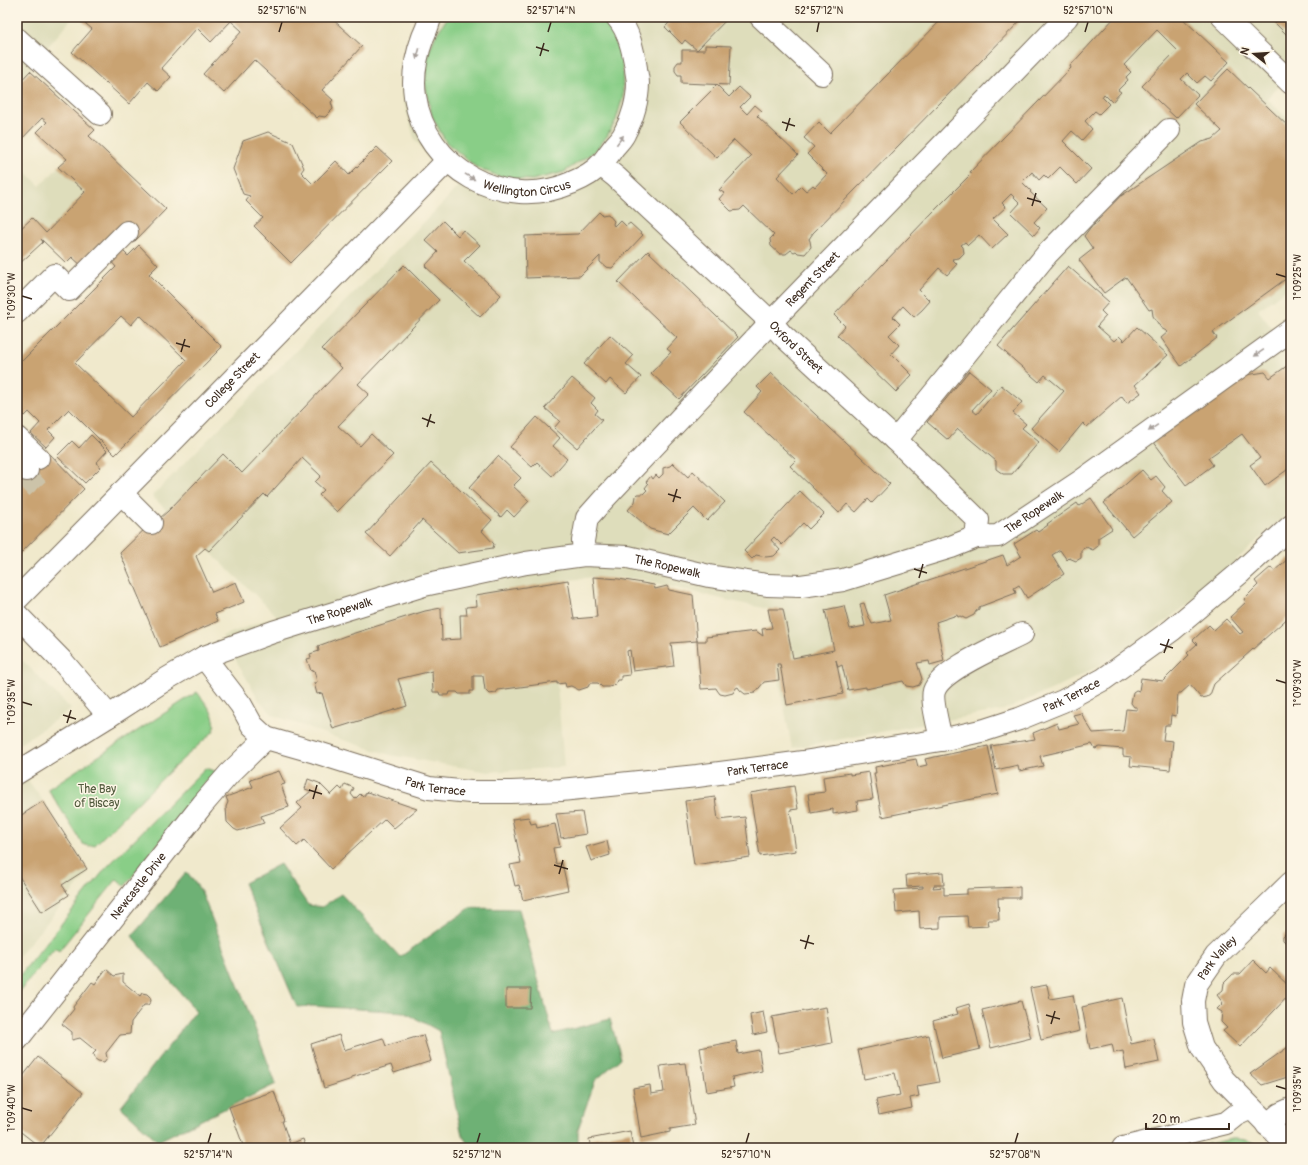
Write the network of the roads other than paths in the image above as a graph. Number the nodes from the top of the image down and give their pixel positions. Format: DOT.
graph roads {
  1 [pos="430,17"];
  2 [pos="618,17"];
  3 [pos="761,17"];
  4 [pos="1067,17"];
  5 [pos="1223,17"];
  6 [pos="17,39"];
  7 [pos="822,74"];
  8 [pos="1291,84"];
  9 [pos="100,114"];
  10 [pos="1169,130"];
  11 [pos="447,161"];
  12 [pos="601,165"];
  13 [pos="127,232"];
  14 [pos="17,312"];
  15 [pos="771,322"];
  16 [pos="1291,330"];
  17 [pos="17,438"];
  18 [pos="896,440"];
  19 [pos="27,463"];
  20 [pos="121,493"];
  21 [pos="151,523"];
  22 [pos="1291,526"];
  23 [pos="976,537"];
  24 [pos="584,555"];
  25 [pos="17,598"];
  26 [pos="17,615"];
  27 [pos="1022,634"];
  28 [pos="204,657"];
  29 [pos="109,716"];
  30 [pos="266,738"];
  31 [pos="942,740"];
  32 [pos="17,773"];
  33 [pos="1291,884"];
  34 [pos="17,1040"];
  35 [pos="1251,1108"];
  36 [pos="1291,1109"];
  37 [pos="1267,1125"];
  38 [pos="1123,1148"];
  39 [pos="1289,1148"];
  1 -- 11 [label="street, Wellington Circus, one-way"];
  12 -- 2 [label="street, Wellington Circus, one-way"];
  3 -- 7 [label="street"];
  4 -- 15 [label="street, Regent Street"];
  5 -- 8 [label="street"];
  6 -- 9 [label="street"];
  10 -- 18 [label="street"];
  11 -- 12 [label="street, Wellington Circus, one-way"];
  11 -- 20 [label="street, College Street"];
  12 -- 15 [label="street, Oxford Street"];
  13 -- 14 [label="street"];
  15 -- 18 [label="street, Oxford Street"];
  15 -- 24 [label="street, Regent Street"];
  16 -- 23 [label="street, The Ropewalk, one-way"];
  17 -- 19 [label="street"];
  18 -- 23 [label="street, Oxford Street"];
  20 -- 21 [label="street"];
  20 -- 25 [label="street, College Street"];
  22 -- 31 [label="street, Park Terrace"];
  23 -- 24 [label="street, The Ropewalk"];
  24 -- 28 [label="street, The Ropewalk"];
  26 -- 29 [label="street"];
  27 -- 31 [label="street"];
  28 -- 29 [label="street, The Ropewalk"];
  28 -- 30 [label="street, Park Terrace"];
  29 -- 32 [label="street, The Ropewalk"];
  30 -- 31 [label="street, Park Terrace"];
  30 -- 34 [label="street, Newcastle Drive"];
  33 -- 35 [label="street, Park Valley"];
  35 -- 37 [label="street, Park Valley"];
  35 -- 38 [label="street"];
  36 -- 37 [label="street"];
  37 -- 39 [label="street, Park Valley"];
}
